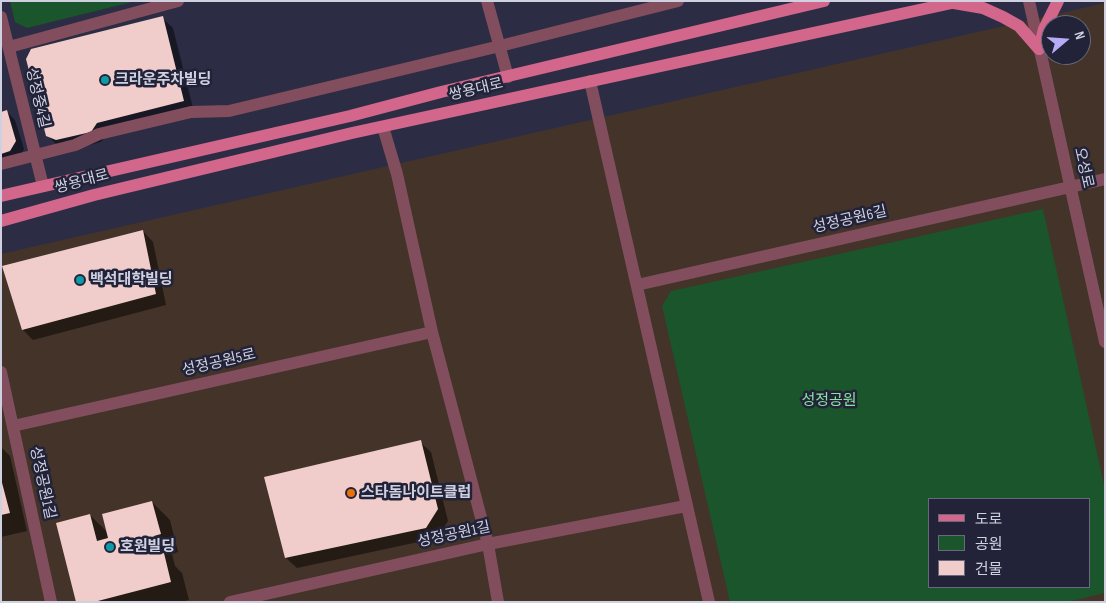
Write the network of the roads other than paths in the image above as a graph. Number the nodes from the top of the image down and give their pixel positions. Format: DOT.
graph roads {
  1 [pos="178,1"];
  2 [pos="487,1"];
  3 [pos="678,1"];
  4 [pos="824,1"];
  5 [pos="1029,1"];
  6 [pos="1058,1"];
  7 [pos="958,2"];
  8 [pos="1,17"];
  9 [pos="500,46"];
  10 [pos="9,47"];
  11 [pos="1040,49"];
  12 [pos="508,77"];
  13 [pos="590,81"];
  14 [pos="383,128"];
  15 [pos="34,156"];
  16 [pos="1,164"];
  17 [pos="1105,179"];
  18 [pos="42,186"];
  19 [pos="1071,187"];
  20 [pos="1,196"];
  21 [pos="1,221"];
  22 [pos="637,285"];
  23 [pos="432,332"];
  24 [pos="1105,342"];
  25 [pos="1,372"];
  26 [pos="13,426"];
  27 [pos="686,506"];
  28 [pos="488,544"];
  29 [pos="51,602"];
  30 [pos="230,602"];
  31 [pos="498,602"];
  32 [pos="709,602"];
  1 -- 10 [label="street"];
  2 -- 9 [label="street"];
  3 -- 9 [label="street"];
  4 -- 12 [label="main road, 쌍용대로"];
  5 -- 11 [label="street, 오성로"];
  6 -- 11 [label="main road"];
  7 -- 11 [label="main road"];
  7 -- 13 [label="main road, 쌍용대로"];
  8 -- 10 [label="street, 성정중4길"];
  9 -- 12 [label="street"];
  9 -- 15 [label="street"];
  10 -- 15 [label="street, 성정중4길"];
  11 -- 19 [label="street, 오성로"];
  12 -- 18 [label="main road, 쌍용대로"];
  13 -- 14 [label="main road, 쌍용대로"];
  13 -- 22 [label="street"];
  14 -- 21 [label="main road, 쌍용대로"];
  14 -- 23 [label="street"];
  15 -- 16 [label="street"];
  15 -- 18 [label="street, 성정중4길"];
  17 -- 19 [label="street, 성정공원6길"];
  18 -- 20 [label="main road, 쌍용대로"];
  19 -- 22 [label="street, 성정공원6길"];
  19 -- 24 [label="street, 오성로"];
  22 -- 27 [label="street"];
  23 -- 26 [label="street, 성정공원5로"];
  23 -- 28 [label="street"];
  25 -- 26 [label="street, 성정공원1길"];
  26 -- 29 [label="street, 성정공원1길"];
  27 -- 28 [label="street, 성정공원1길"];
  27 -- 32 [label="street"];
  28 -- 30 [label="street, 성정공원1길"];
  28 -- 31 [label="street"];
}
